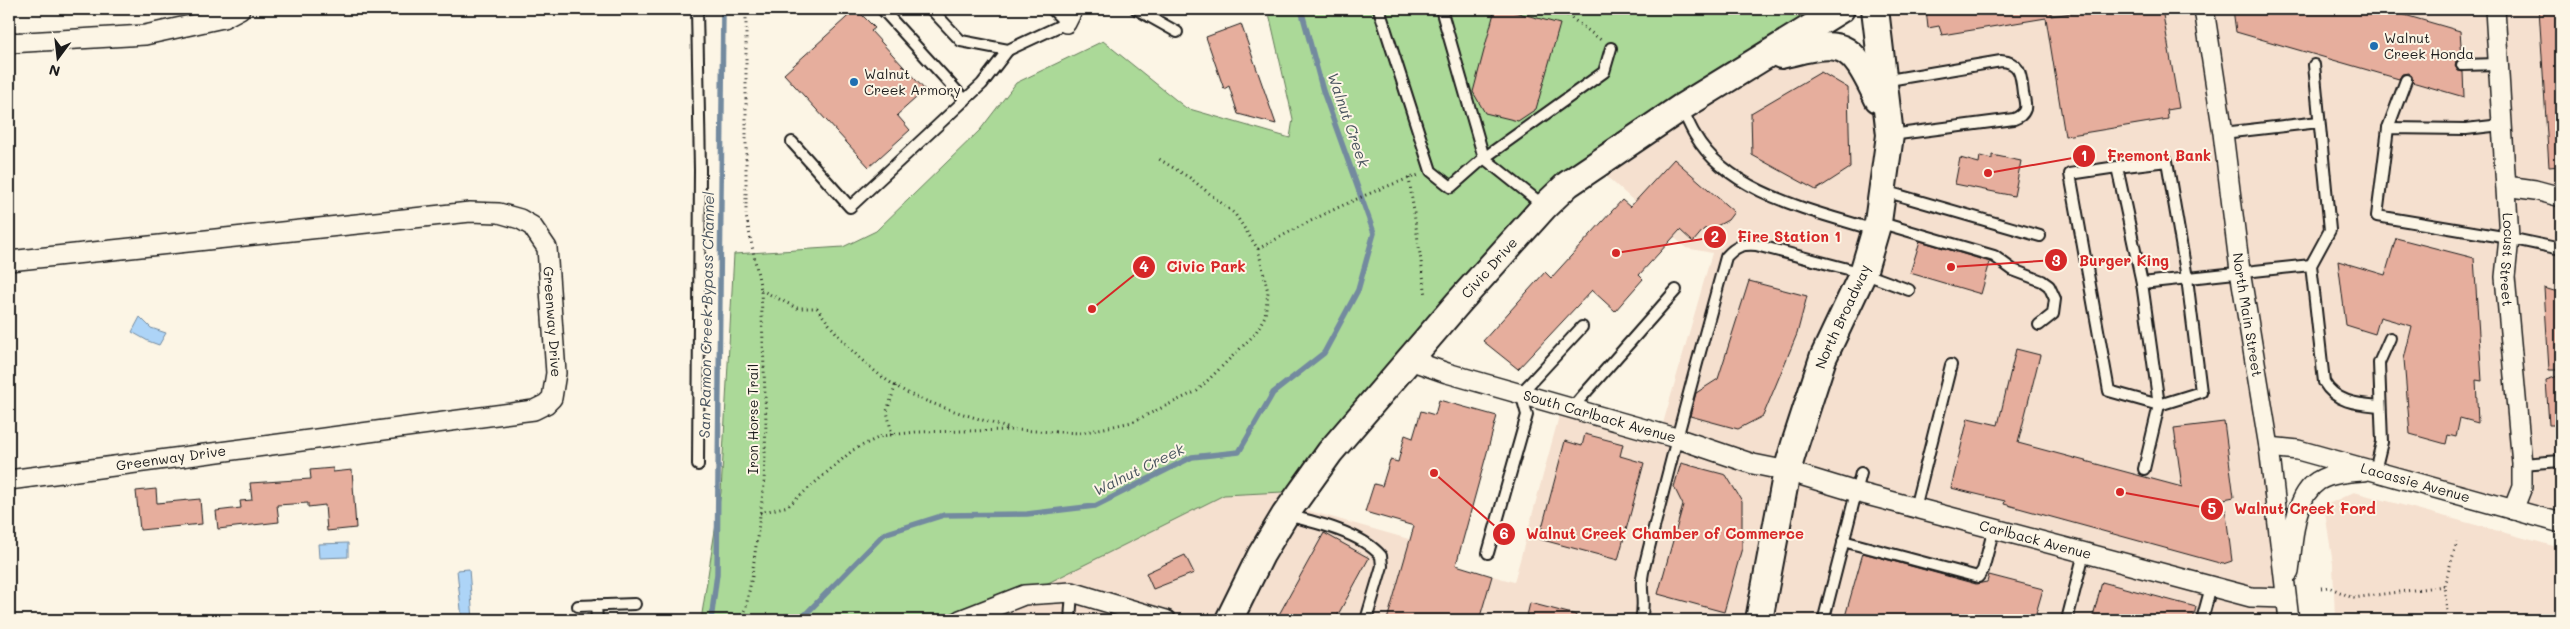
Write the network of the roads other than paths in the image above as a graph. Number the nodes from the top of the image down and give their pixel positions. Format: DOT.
graph roads {
  1 [pos="240,9"];
  2 [pos="697,9"];
  3 [pos="882,9"];
  4 [pos="931,9"];
  5 [pos="1052,9"];
  6 [pos="1136,9"];
  7 [pos="1379,9"];
  8 [pos="1441,9"];
  9 [pos="1841,9"];
  10 [pos="1875,9"];
  11 [pos="2204,9"];
  12 [pos="2495,9"];
  13 [pos="1070,16"];
  14 [pos="1177,32"];
  15 [pos="9,43"];
  16 [pos="1611,48"];
  17 [pos="1008,50"];
  18 [pos="1756,61"];
  19 [pos="2498,64"];
  20 [pos="2314,65"];
  21 [pos="2462,65"];
  22 [pos="2406,80"];
  23 [pos="1882,81"];
  24 [pos="965,100"];
  25 [pos="1682,107"];
  26 [pos="2319,122"];
  27 [pos="2501,125"];
  28 [pos="2388,128"];
  29 [pos="1890,130"];
  30 [pos="2224,134"];
  31 [pos="792,142"];
  32 [pos="1484,158"];
  33 [pos="2117,167"];
  34 [pos="2506,186"];
  35 [pos="1884,191"];
  36 [pos="2561,197"];
  37 [pos="1544,207"];
  38 [pos="1877,226"];
  39 [pos="2040,236"];
  40 [pos="2509,238"];
  41 [pos="2561,249"];
  42 [pos="9,261"];
  43 [pos="2311,265"];
  44 [pos="2240,271"];
  45 [pos="1862,273"];
  46 [pos="2187,278"];
  47 [pos="2142,282"];
  48 [pos="1676,290"];
  49 [pos="1909,290"];
  50 [pos="2040,324"];
  51 [pos="1582,327"];
  52 [pos="2390,338"];
  53 [pos="1410,360"];
  54 [pos="1951,365"];
  55 [pos="1520,393"];
  56 [pos="2159,405"];
  57 [pos="2380,406"];
  58 [pos="1572,408"];
  59 [pos="1676,438"];
  60 [pos="2269,447"];
  61 [pos="2561,461"];
  62 [pos="2522,464"];
  63 [pos="698,465"];
  64 [pos="2144,469"];
  65 [pos="2375,470"];
  66 [pos="1787,471"];
  67 [pos="1861,473"];
  68 [pos="9,480"];
  69 [pos="1856,492"];
  70 [pos="1915,508"];
  71 [pos="2513,510"];
  72 [pos="1285,515"];
  73 [pos="2561,523"];
  74 [pos="1994,528"];
  75 [pos="1843,541"];
  76 [pos="1488,553"];
  77 [pos="2084,554"];
  78 [pos="2211,587"];
  79 [pos="1072,592"];
  80 [pos="2285,598"];
  81 [pos="635,604"];
  82 [pos="596,605"];
  83 [pos="578,606"];
  84 [pos="597,620"];
  85 [pos="960,620"];
  86 [pos="1070,620"];
  87 [pos="1166,620"];
  88 [pos="1229,620"];
  89 [pos="1366,620"];
  90 [pos="1641,620"];
  91 [pos="1759,620"];
  92 [pos="1832,620"];
  93 [pos="2068,620"];
  94 [pos="2202,620"];
  95 [pos="2289,620"];
  1 -- 15 [label="street"];
  2 -- 63 [label="lane"];
  3 -- 24 [label="lane"];
  4 -- 17 [label="lane"];
  5 -- 13 [label="lane"];
  6 -- 14 [label="lane"];
  7 -- 32 [label="lane"];
  8 -- 32 [label="lane"];
  9 -- 18 [label="main road, Civic Drive"];
  10 -- 23 [label="main road, North Broadway"];
  11 -- 30 [label="street, North Main Street"];
  12 -- 19 [label="street, Locust Street"];
  13 -- 17 [label="lane"];
  16 -- 32 [label="lane"];
  17 -- 24 [label="lane"];
  18 -- 25 [label="main road, Civic Drive"];
  18 -- 29 [label="main road"];
  19 -- 21 [label="lane"];
  19 -- 27 [label="street, Locust Street"];
  20 -- 26 [label="lane"];
  22 -- 28 [label="lane"];
  23 -- 29 [label="main road, North Broadway"];
  23 -- 29 [label="lane"];
  24 -- 31 [label="lane"];
  25 -- 37 [label="main road, Civic Drive"];
  25 -- 38 [label="lane"];
  26 -- 30 [label="lane"];
  26 -- 43 [label="lane"];
  27 -- 28 [label="lane"];
  27 -- 34 [label="street, Locust Street"];
  28 -- 40 [label="lane"];
  29 -- 35 [label="main road, North Broadway"];
  30 -- 44 [label="street, North Main Street"];
  32 -- 37 [label="lane"];
  33 -- 46 [label="lane"];
  33 -- 47 [label="lane"];
  33 -- 56 [label="lane"];
  34 -- 36 [label="street"];
  34 -- 40 [label="street, Locust Street"];
  35 -- 38 [label="main road, North Broadway"];
  35 -- 39 [label="lane"];
  37 -- 53 [label="main road, Civic Drive"];
  38 -- 45 [label="main road, North Broadway"];
  38 -- 50 [label="lane"];
  40 -- 41 [label="lane"];
  40 -- 62 [label="street, Locust Street"];
  42 -- 68 [label="street, Greenway Drive"];
  43 -- 44 [label="lane"];
  43 -- 57 [label="lane"];
  44 -- 46 [label="lane"];
  44 -- 60 [label="street, North Main Street"];
  45 -- 49 [label="lane"];
  45 -- 59 [label="lane"];
  45 -- 66 [label="main road, North Broadway"];
  46 -- 47 [label="lane"];
  46 -- 56 [label="lane"];
  47 -- 56 [label="lane"];
  48 -- 58 [label="lane"];
  51 -- 55 [label="lane"];
  52 -- 57 [label="lane"];
  53 -- 55 [label="street, South Carlback Avenue"];
  53 -- 72 [label="main road, Civic Drive"];
  54 -- 70 [label="lane"];
  55 -- 58 [label="street, South Carlback Avenue"];
  55 -- 76 [label="lane"];
  56 -- 64 [label="lane"];
  57 -- 65 [label="lane"];
  58 -- 59 [label="street, South Carlback Avenue"];
  59 -- 66 [label="street, South Carlback Avenue"];
  59 -- 90 [label="lane"];
  60 -- 65 [label="street, Lacassie Avenue"];
  60 -- 80 [label="street, North Main Street"];
  61 -- 62 [label="lane"];
  62 -- 71 [label="street, Locust Street"];
  65 -- 71 [label="street, Lacassie Avenue"];
  65 -- 80 [label="street"];
  66 -- 69 [label="street, Carlback Avenue"];
  66 -- 91 [label="main road, North Broadway"];
  67 -- 69 [label="lane"];
  69 -- 70 [label="street, Carlback Avenue"];
  69 -- 75 [label="lane"];
  70 -- 74 [label="street, Carlback Avenue"];
  71 -- 73 [label="street, Lacassie Avenue"];
  72 -- 88 [label="main road, Civic Drive"];
  72 -- 89 [label="lane"];
  74 -- 75 [label="lane"];
  74 -- 77 [label="street, Carlback Avenue"];
  75 -- 92 [label="lane"];
  77 -- 78 [label="street, Carlback Avenue"];
  77 -- 93 [label="lane"];
  78 -- 80 [label="street, Carlback Avenue"];
  78 -- 94 [label="lane"];
  79 -- 85 [label="street"];
  79 -- 86 [label="lane"];
  79 -- 87 [label="street"];
  80 -- 95 [label="street, North Main Street"];
  81 -- 82 [label="lane"];
  82 -- 83 [label="lane"];
  82 -- 84 [label="lane"];
}
